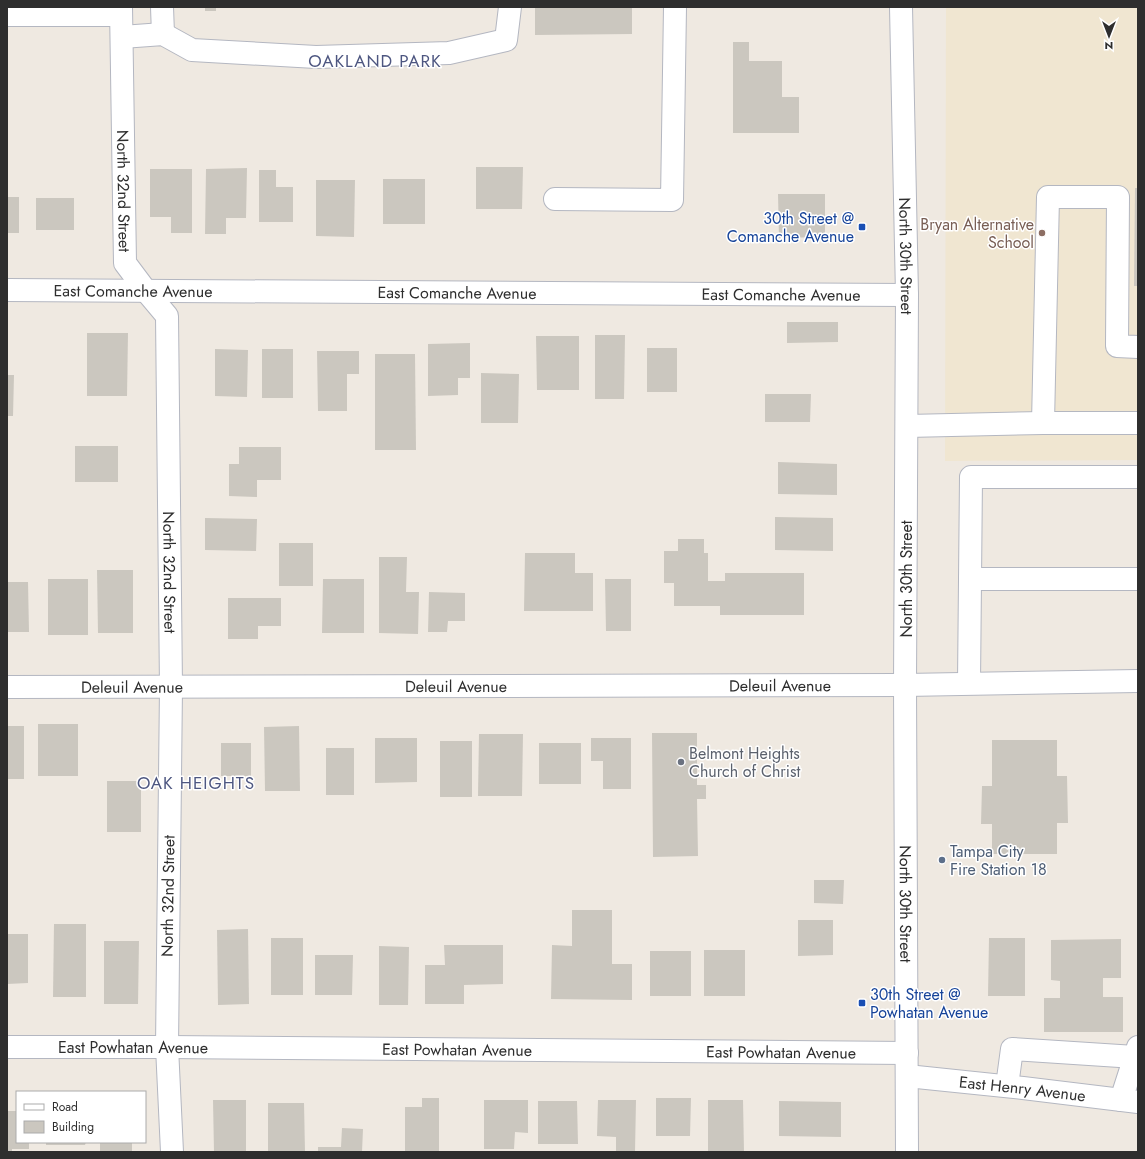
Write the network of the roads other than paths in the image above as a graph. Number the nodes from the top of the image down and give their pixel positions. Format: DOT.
graph roads {
  1 [pos="162,7"];
  2 [pos="510,7"];
  3 [pos="675,7"];
  4 [pos="901,7"];
  5 [pos="121,11"];
  6 [pos="7,15"];
  7 [pos="163,34"];
  8 [pos="122,37"];
  9 [pos="554,199"];
  10 [pos="7,290"];
  11 [pos="146,291"];
  12 [pos="907,295"];
  13 [pos="1138,347"];
  14 [pos="1044,423"];
  15 [pos="1138,423"];
  16 [pos="907,426"];
  17 [pos="1138,477"];
  18 [pos="970,579"];
  19 [pos="1138,579"];
  20 [pos="1138,681"];
  21 [pos="969,683"];
  22 [pos="905,685"];
  23 [pos="7,687"];
  24 [pos="171,688"];
  25 [pos="7,1047"];
  26 [pos="167,1047"];
  27 [pos="1136,1052"];
  28 [pos="907,1053"];
  29 [pos="907,1076"];
  30 [pos="1007,1086"];
  31 [pos="1130,1101"];
  32 [pos="172,1152"];
  33 [pos="907,1152"];
  1 -- 7 [label="street"];
  2 -- 7 [label="street"];
  3 -- 9 [label="street"];
  4 -- 12 [label="street, North 30th Street"];
  5 -- 6 [label="street"];
  5 -- 8 [label="street, North 32nd Street"];
  7 -- 8 [label="street"];
  8 -- 11 [label="street, North 32nd Street"];
  10 -- 11 [label="street, East Comanche Avenue"];
  11 -- 12 [label="street, East Comanche Avenue"];
  11 -- 24 [label="street, North 32nd Street"];
  12 -- 16 [label="street, North 30th Street"];
  13 -- 14 [label="street"];
  14 -- 15 [label="street"];
  14 -- 16 [label="street"];
  16 -- 22 [label="street, North 30th Street"];
  17 -- 18 [label="street"];
  18 -- 19 [label="street"];
  18 -- 21 [label="street"];
  20 -- 21 [label="street, Deleuil Avenue"];
  21 -- 22 [label="street, Deleuil Avenue"];
  22 -- 24 [label="street, Deleuil Avenue"];
  22 -- 28 [label="street, North 30th Street"];
  23 -- 24 [label="street, Deleuil Avenue"];
  24 -- 26 [label="street, North 32nd Street"];
  25 -- 26 [label="street, East Powhatan Avenue"];
  26 -- 28 [label="street, East Powhatan Avenue"];
  26 -- 32 [label="street, North 32nd Street"];
  27 -- 30 [label="street"];
  27 -- 31 [label="street"];
  28 -- 29 [label="street, North 30th Street"];
  29 -- 30 [label="street, East Henry Avenue"];
  29 -- 33 [label="street, North 30th Street"];
  30 -- 31 [label="street, East Henry Avenue"];
}
